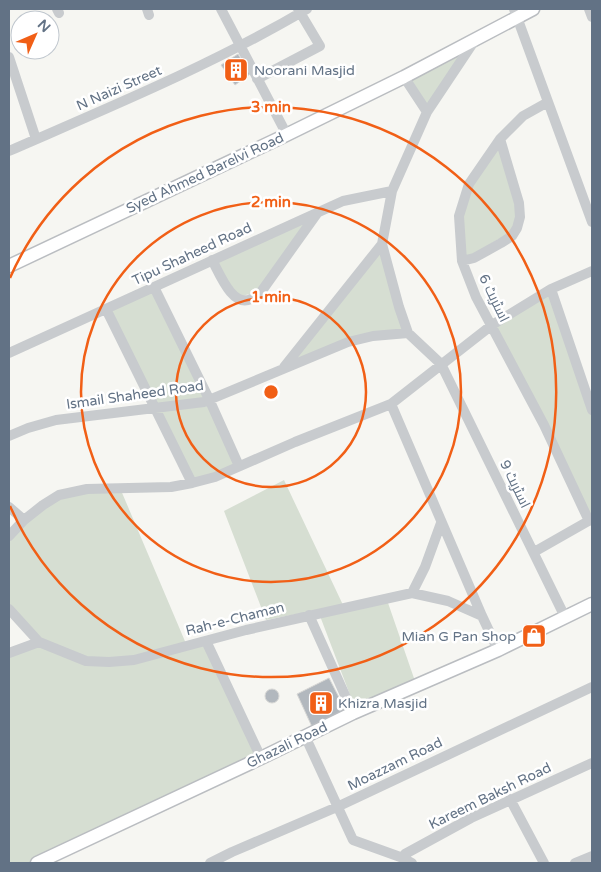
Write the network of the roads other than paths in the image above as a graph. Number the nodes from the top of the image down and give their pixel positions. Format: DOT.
graph roads {
  1 [pos="221,9"];
  2 [pos="533,9"];
  3 [pos="589,9"];
  4 [pos="302,10"];
  5 [pos="515,13"];
  6 [pos="592,17"];
  7 [pos="477,37"];
  8 [pos="240,47"];
  9 [pos="9,57"];
  10 [pos="404,77"];
  11 [pos="257,80"];
  12 [pos="548,102"];
  13 [pos="427,112"];
  14 [pos="287,135"];
  15 [pos="36,139"];
  16 [pos="500,139"];
  17 [pos="9,151"];
  18 [pos="392,191"];
  19 [pos="318,212"];
  20 [pos="592,222"];
  21 [pos="382,244"];
  22 [pos="212,260"];
  23 [pos="462,262"];
  24 [pos="9,266"];
  25 [pos="592,271"];
  26 [pos="154,287"];
  27 [pos="551,290"];
  28 [pos="106,309"];
  29 [pos="492,325"];
  30 [pos="408,333"];
  31 [pos="9,353"];
  32 [pos="441,364"];
  33 [pos="282,370"];
  34 [pos="209,399"];
  35 [pos="390,404"];
  36 [pos="156,409"];
  37 [pos="592,410"];
  38 [pos="9,436"];
  39 [pos="239,466"];
  40 [pos="192,483"];
  41 [pos="9,507"];
  42 [pos="24,520"];
  43 [pos="591,520"];
  44 [pos="442,523"];
  45 [pos="9,536"];
  46 [pos="534,552"];
  47 [pos="412,593"];
  48 [pos="592,604"];
  49 [pos="9,609"];
  50 [pos="309,615"];
  51 [pos="482,616"];
  52 [pos="565,617"];
  53 [pos="206,641"];
  54 [pos="39,642"];
  55 [pos="498,650"];
  56 [pos="9,653"];
  57 [pos="592,686"];
  58 [pos="352,712"];
  59 [pos="305,736"];
  60 [pos="261,758"];
  61 [pos="592,764"];
  62 [pos="510,799"];
  63 [pos="337,807"];
  64 [pos="592,856"];
  65 [pos="408,861"];
  66 [pos="37,863"];
  67 [pos="210,863"];
  68 [pos="544,863"];
  69 [pos="575,863"];
  1 -- 8 [label="street"];
  2 -- 5 [label="main road, Syed Ahmed Barelvi Road"];
  3 -- 6 [label="street"];
  4 -- 8 [label="street, N Naizi Street"];
  4 -- 11 [label="street"];
  5 -- 7 [label="main road, Syed Ahmed Barelvi Road"];
  5 -- 12 [label="street"];
  7 -- 10 [label="main road, Syed Ahmed Barelvi Road"];
  7 -- 13 [label="street"];
  8 -- 11 [label="street"];
  8 -- 15 [label="street, N Naizi Street"];
  9 -- 15 [label="street"];
  10 -- 13 [label="street"];
  10 -- 14 [label="main road, Syed Ahmed Barelvi Road"];
  11 -- 14 [label="street"];
  12 -- 16 [label="street, اسٹریٹ 6"];
  12 -- 20 [label="street"];
  13 -- 18 [label="street"];
  14 -- 24 [label="main road, Syed Ahmed Barelvi Road"];
  15 -- 17 [label="street, N Naizi Street"];
  16 -- 23 [label="street, اسٹریٹ 6"];
  16 -- 23 [label="street"];
  18 -- 19 [label="street, Tipu Shaheed Road"];
  18 -- 21 [label="street"];
  19 -- 22 [label="street, Tipu Shaheed Road"];
  19 -- 22 [label="street"];
  21 -- 30 [label="street"];
  21 -- 33 [label="street, Ismail Shaheed Road"];
  22 -- 26 [label="street, Tipu Shaheed Road"];
  23 -- 29 [label="street, اسٹریٹ 6"];
  25 -- 27 [label="street"];
  26 -- 28 [label="street, Tipu Shaheed Road"];
  26 -- 34 [label="street"];
  27 -- 29 [label="street"];
  27 -- 37 [label="street"];
  28 -- 31 [label="street, Tipu Shaheed Road"];
  28 -- 36 [label="street"];
  29 -- 32 [label="street"];
  29 -- 43 [label="street, اسٹریٹ 6"];
  30 -- 32 [label="street"];
  30 -- 33 [label="street"];
  32 -- 35 [label="street"];
  32 -- 46 [label="street, اسٹریٹ 9"];
  33 -- 34 [label="street, Ismail Shaheed Road"];
  34 -- 36 [label="street, Ismail Shaheed Road"];
  34 -- 39 [label="street"];
  35 -- 39 [label="street"];
  35 -- 44 [label="street"];
  36 -- 38 [label="street, Ismail Shaheed Road"];
  36 -- 40 [label="street"];
  39 -- 40 [label="street"];
  40 -- 42 [label="street"];
  41 -- 42 [label="street"];
  42 -- 45 [label="street"];
  43 -- 46 [label="street"];
  44 -- 47 [label="street"];
  44 -- 51 [label="street"];
  46 -- 52 [label="street, اسٹریٹ 9"];
  47 -- 50 [label="street, Rah-e-Chaman"];
  47 -- 51 [label="street, Rah-e-Chaman"];
  48 -- 52 [label="main road, Ghazali Road"];
  49 -- 54 [label="street, Rah-e-Chaman"];
  50 -- 53 [label="street, Rah-e-Chaman"];
  50 -- 58 [label="street"];
  51 -- 55 [label="street"];
  52 -- 55 [label="main road, Ghazali Road"];
  53 -- 54 [label="street, Rah-e-Chaman"];
  53 -- 60 [label="street"];
  54 -- 56 [label="street"];
  55 -- 58 [label="main road, Ghazali Road"];
  57 -- 63 [label="street, Moazzam Road"];
  58 -- 59 [label="main road, Ghazali Road"];
  59 -- 60 [label="main road, Ghazali Road"];
  59 -- 63 [label="street"];
  60 -- 66 [label="main road, Ghazali Road"];
  61 -- 62 [label="street, Kareem Baksh Road"];
  62 -- 65 [label="street, Kareem Baksh Road"];
  62 -- 68 [label="street"];
  63 -- 65 [label="street"];
  63 -- 67 [label="street, Moazzam Road"];
  64 -- 69 [label="street"];
}
